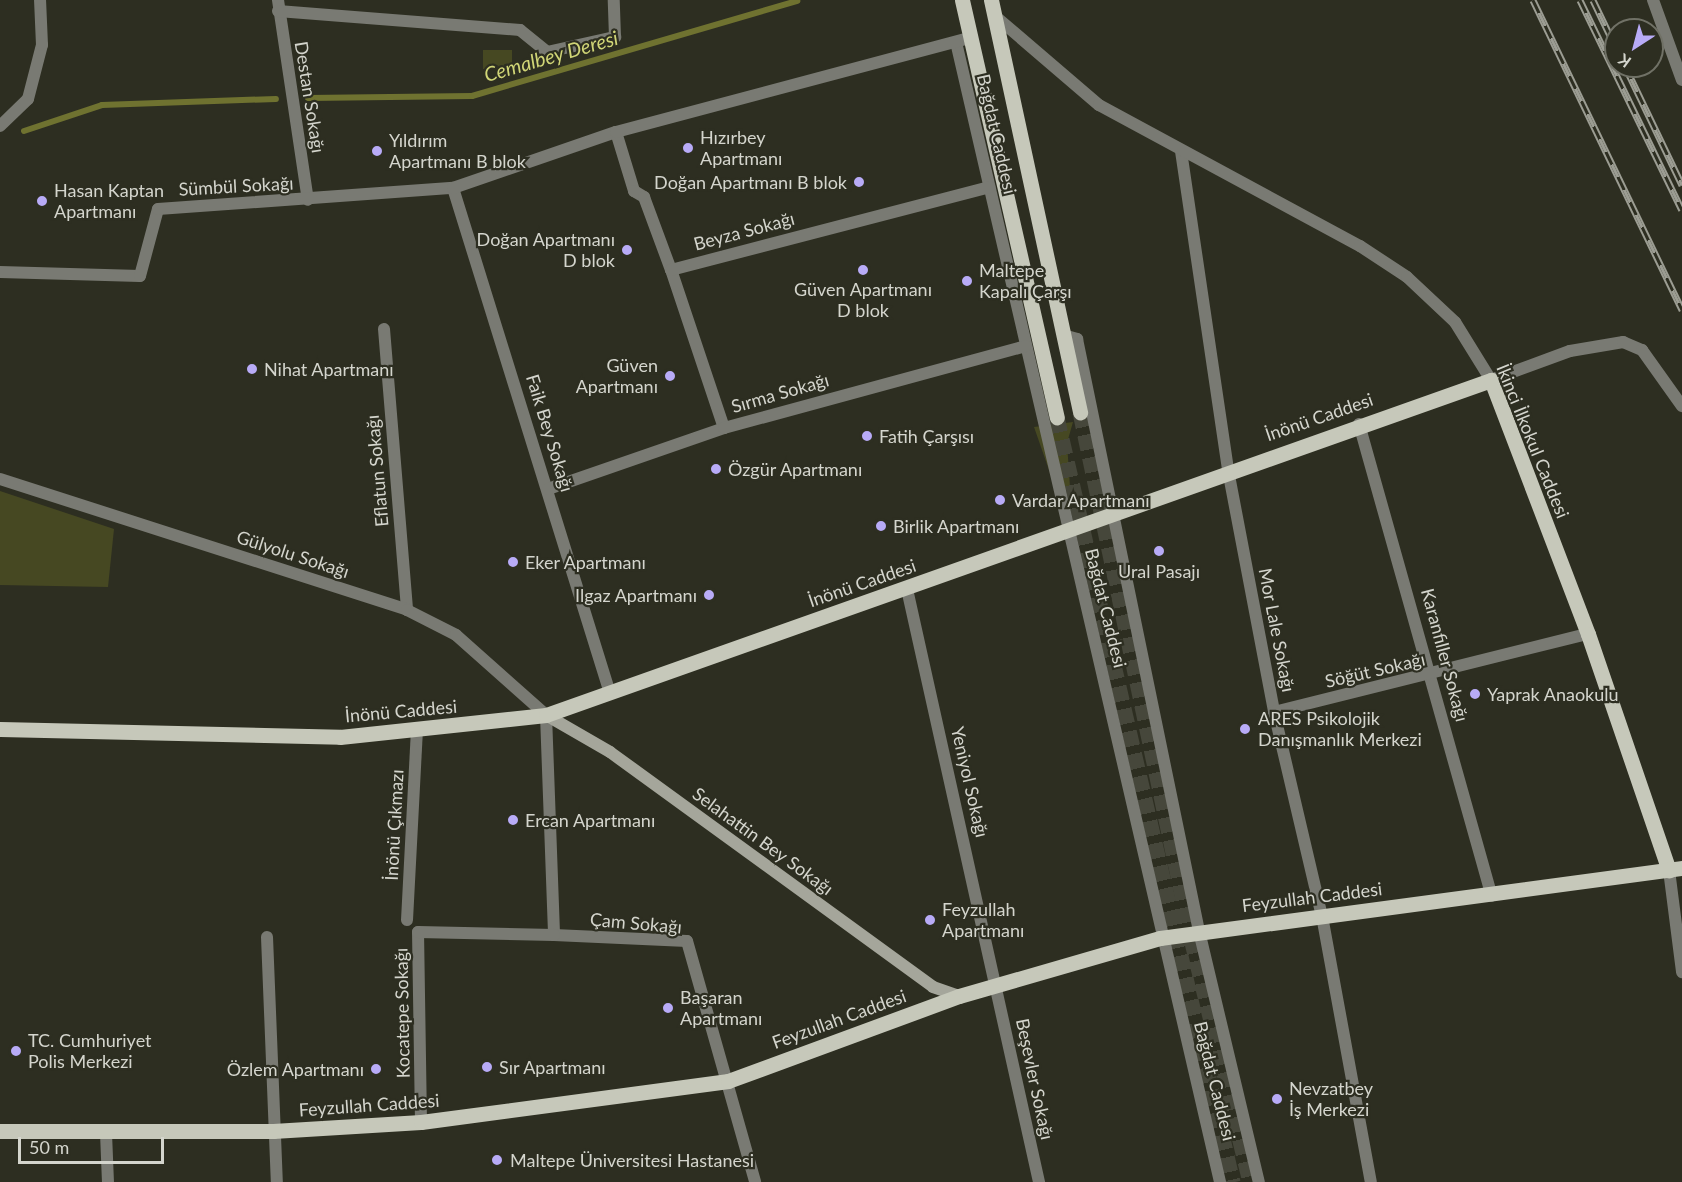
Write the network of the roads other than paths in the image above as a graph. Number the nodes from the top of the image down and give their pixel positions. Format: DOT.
graph roads {
  1 [pos="40,0"];
  2 [pos="614,0"];
  3 [pos="962,0"];
  4 [pos="991,0"];
  5 [pos="1653,0"];
  6 [pos="278,5"];
  7 [pos="994,16"];
  8 [pos="963,40"];
  9 [pos="1682,80"];
  10 [pos="0,126"];
  11 [pos="616,132"];
  12 [pos="1181,151"];
  13 [pos="989,187"];
  14 [pos="453,188"];
  15 [pos="308,201"];
  16 [pos="671,270"];
  17 [pos="0,272"];
  18 [pos="384,329"];
  19 [pos="1063,335"];
  20 [pos="1025,346"];
  21 [pos="1491,380"];
  22 [pos="1682,406"];
  23 [pos="1080,412"];
  24 [pos="1057,417"];
  25 [pos="1359,423"];
  26 [pos="723,428"];
  27 [pos="1228,470"];
  28 [pos="0,479"];
  29 [pos="548,489"];
  30 [pos="1113,513"];
  31 [pos="1067,531"];
  32 [pos="907,589"];
  33 [pos="407,610"];
  34 [pos="1588,634"];
  35 [pos="1432,675"];
  36 [pos="609,690"];
  37 [pos="1274,712"];
  38 [pos="546,715"];
  39 [pos="0,729"];
  40 [pos="417,732"];
  41 [pos="1676,869"];
  42 [pos="1492,896"];
  43 [pos="1323,916"];
  44 [pos="407,920"];
  45 [pos="1198,931"];
  46 [pos="555,935"];
  47 [pos="267,937"];
  48 [pos="1160,938"];
  49 [pos="1682,972"];
  50 [pos="995,984"];
  51 [pos="958,996"];
  52 [pos="728,1081"];
  53 [pos="421,1122"];
  54 [pos="0,1131"];
  55 [pos="273,1131"];
  56 [pos="106,1133"];
  57 [pos="108,1182"];
  58 [pos="277,1182"];
  59 [pos="755,1182"];
  60 [pos="1039,1182"];
  61 [pos="1220,1182"];
  62 [pos="1259,1182"];
  63 [pos="1371,1182"];
  1 -- 10 [label="street"];
  2 -- 6 [label="street"];
  3 -- 8 [label="main road, Bağdat Caddesi"];
  4 -- 7 [label="main road, Bağdat Caddesi"];
  5 -- 9 [label="street"];
  6 -- 15 [label="street, Destan Sokağı"];
  7 -- 12 [label="street, İkinci İlkokul Caddesi"];
  7 -- 19 [label="main road, Bağdat Caddesi"];
  8 -- 11 [label="street, Sümbül Sokağı"];
  8 -- 13 [label="street, Bağdat Caddesi"];
  8 -- 24 [label="main road, Bağdat Caddesi"];
  11 -- 14 [label="street, Sümbül Sokağı"];
  11 -- 16 [label="street"];
  12 -- 21 [label="street, İkinci İlkokul Caddesi"];
  12 -- 27 [label="street, Mor Lale Sokağı"];
  13 -- 16 [label="street, Beyza Sokağı"];
  13 -- 20 [label="street, Bağdat Caddesi"];
  14 -- 15 [label="street, Sümbül Sokağı"];
  14 -- 29 [label="street, Faik Bey Sokağı"];
  15 -- 17 [label="street, Sümbül Sokağı"];
  16 -- 26 [label="street"];
  18 -- 33 [label="street, Eflatun Sokağı"];
  19 -- 23 [label="main road, Bağdat Caddesi"];
  19 -- 30 [label="street, Bağdat Caddesi"];
  20 -- 26 [label="street, Sırma Sokağı"];
  20 -- 31 [label="street, Bağdat Caddesi"];
  21 -- 22 [label="street, İnönü Caddesi"];
  21 -- 25 [label="main road, İnönü Caddesi"];
  21 -- 34 [label="main road, İkinci İlkokul Caddesi"];
  25 -- 27 [label="main road, İnönü Caddesi"];
  25 -- 35 [label="street, Karanfiller Sokağı"];
  26 -- 29 [label="street, Sırma Sokağı"];
  27 -- 30 [label="main road, İnönü Caddesi"];
  27 -- 37 [label="street, Mor Lale Sokağı"];
  28 -- 33 [label="street, Gülyolu Sokağı"];
  29 -- 36 [label="street, Faik Bey Sokağı"];
  30 -- 31 [label="main road, İnönü Caddesi"];
  30 -- 45 [label="street, Bağdat Caddesi"];
  31 -- 32 [label="main road, İnönü Caddesi"];
  31 -- 48 [label="street, Bağdat Caddesi"];
  32 -- 36 [label="main road, İnönü Caddesi"];
  32 -- 50 [label="street, Yeniyol Sokağı"];
  33 -- 38 [label="street, Gülyolu Sokağı"];
  34 -- 35 [label="street, Söğüt Sokağı"];
  34 -- 41 [label="main road, İkinci İlkokul Caddesi"];
  35 -- 37 [label="street, Söğüt Sokağı"];
  35 -- 42 [label="street, Karanfiller Sokağı"];
  36 -- 38 [label="main road, İnönü Caddesi"];
  37 -- 43 [label="street, Mor Lale Sokağı"];
  38 -- 40 [label="main road, İnönü Caddesi"];
  38 -- 46 [label="street"];
  38 -- 51 [label="main road, Selahattin Bey Sokağı"];
  39 -- 40 [label="main road, İnönü Caddesi"];
  40 -- 44 [label="street, İnönü Çıkmazı"];
  41 -- 42 [label="main road, Feyzullah Caddesi"];
  41 -- 49 [label="street, İkinci İlkokul Caddesi"];
  42 -- 43 [label="main road, Feyzullah Caddesi"];
  43 -- 45 [label="main road, Feyzullah Caddesi"];
  43 -- 63 [label="street, Mor Lale Sokağı"];
  45 -- 48 [label="main road, Feyzullah Caddesi"];
  45 -- 62 [label="street, Bağdat Caddesi"];
  46 -- 52 [label="street, Çam Sokağı"];
  46 -- 53 [label="street, Kocatepe Sokağı"];
  47 -- 55 [label="street"];
  48 -- 50 [label="main road, Feyzullah Caddesi"];
  48 -- 61 [label="street, Bağdat Caddesi"];
  50 -- 51 [label="main road, Feyzullah Caddesi"];
  50 -- 60 [label="street, Beşevler Sokağı"];
  51 -- 52 [label="main road, Feyzullah Caddesi"];
  52 -- 53 [label="main road, Feyzullah Caddesi"];
  52 -- 59 [label="street, Çam Sokağı"];
  53 -- 55 [label="main road, Feyzullah Caddesi"];
  54 -- 56 [label="main road, Feyzullah Caddesi"];
  55 -- 56 [label="main road, Feyzullah Caddesi"];
  55 -- 58 [label="street"];
  56 -- 57 [label="street"];
}
